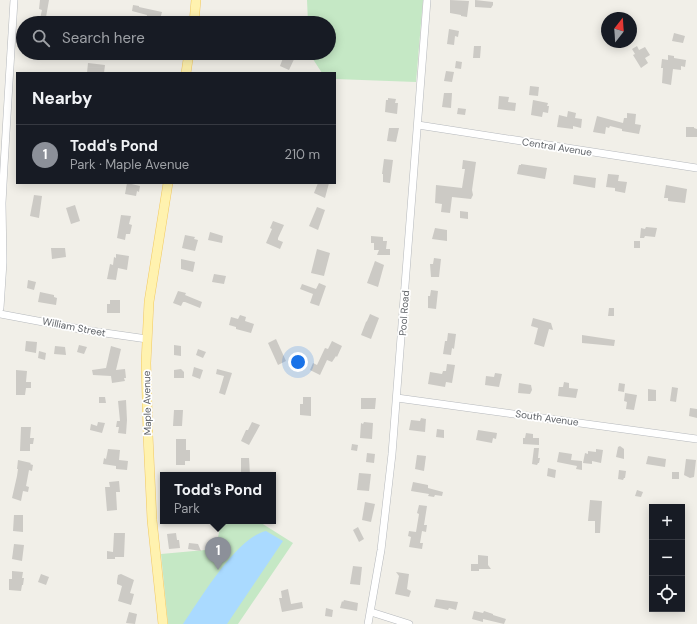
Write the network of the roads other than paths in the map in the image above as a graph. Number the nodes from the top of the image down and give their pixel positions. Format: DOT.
graph roads {
  1 [pos="14,0"];
  2 [pos="196,0"];
  3 [pos="427,0"];
  4 [pos="195,16"];
  5 [pos="188,60"];
  6 [pos="186,72"];
  7 [pos="418,125"];
  8 [pos="697,168"];
  9 [pos="168,184"];
  10 [pos="0,308"];
  11 [pos="0,314"];
  12 [pos="147,339"];
  13 [pos="397,398"];
  14 [pos="697,439"];
  15 [pos="371,612"];
  16 [pos="162,624"];
  17 [pos="368,624"];
  18 [pos="409,624"];
  1 -- 10 [label="street"];
  2 -- 4 [label="main road"];
  3 -- 7 [label="street, Pool Road"];
  5 -- 6 [label="main road"];
  7 -- 8 [label="street, Central Avenue"];
  7 -- 13 [label="street, Pool Road"];
  9 -- 12 [label="main road, Maple Avenue"];
  11 -- 12 [label="street, William Street"];
  12 -- 16 [label="main road, Maple Avenue"];
  13 -- 14 [label="street, South Avenue"];
  13 -- 15 [label="street, Pool Road"];
  15 -- 17 [label="street, Pool Road"];
  15 -- 18 [label="street"];
}
